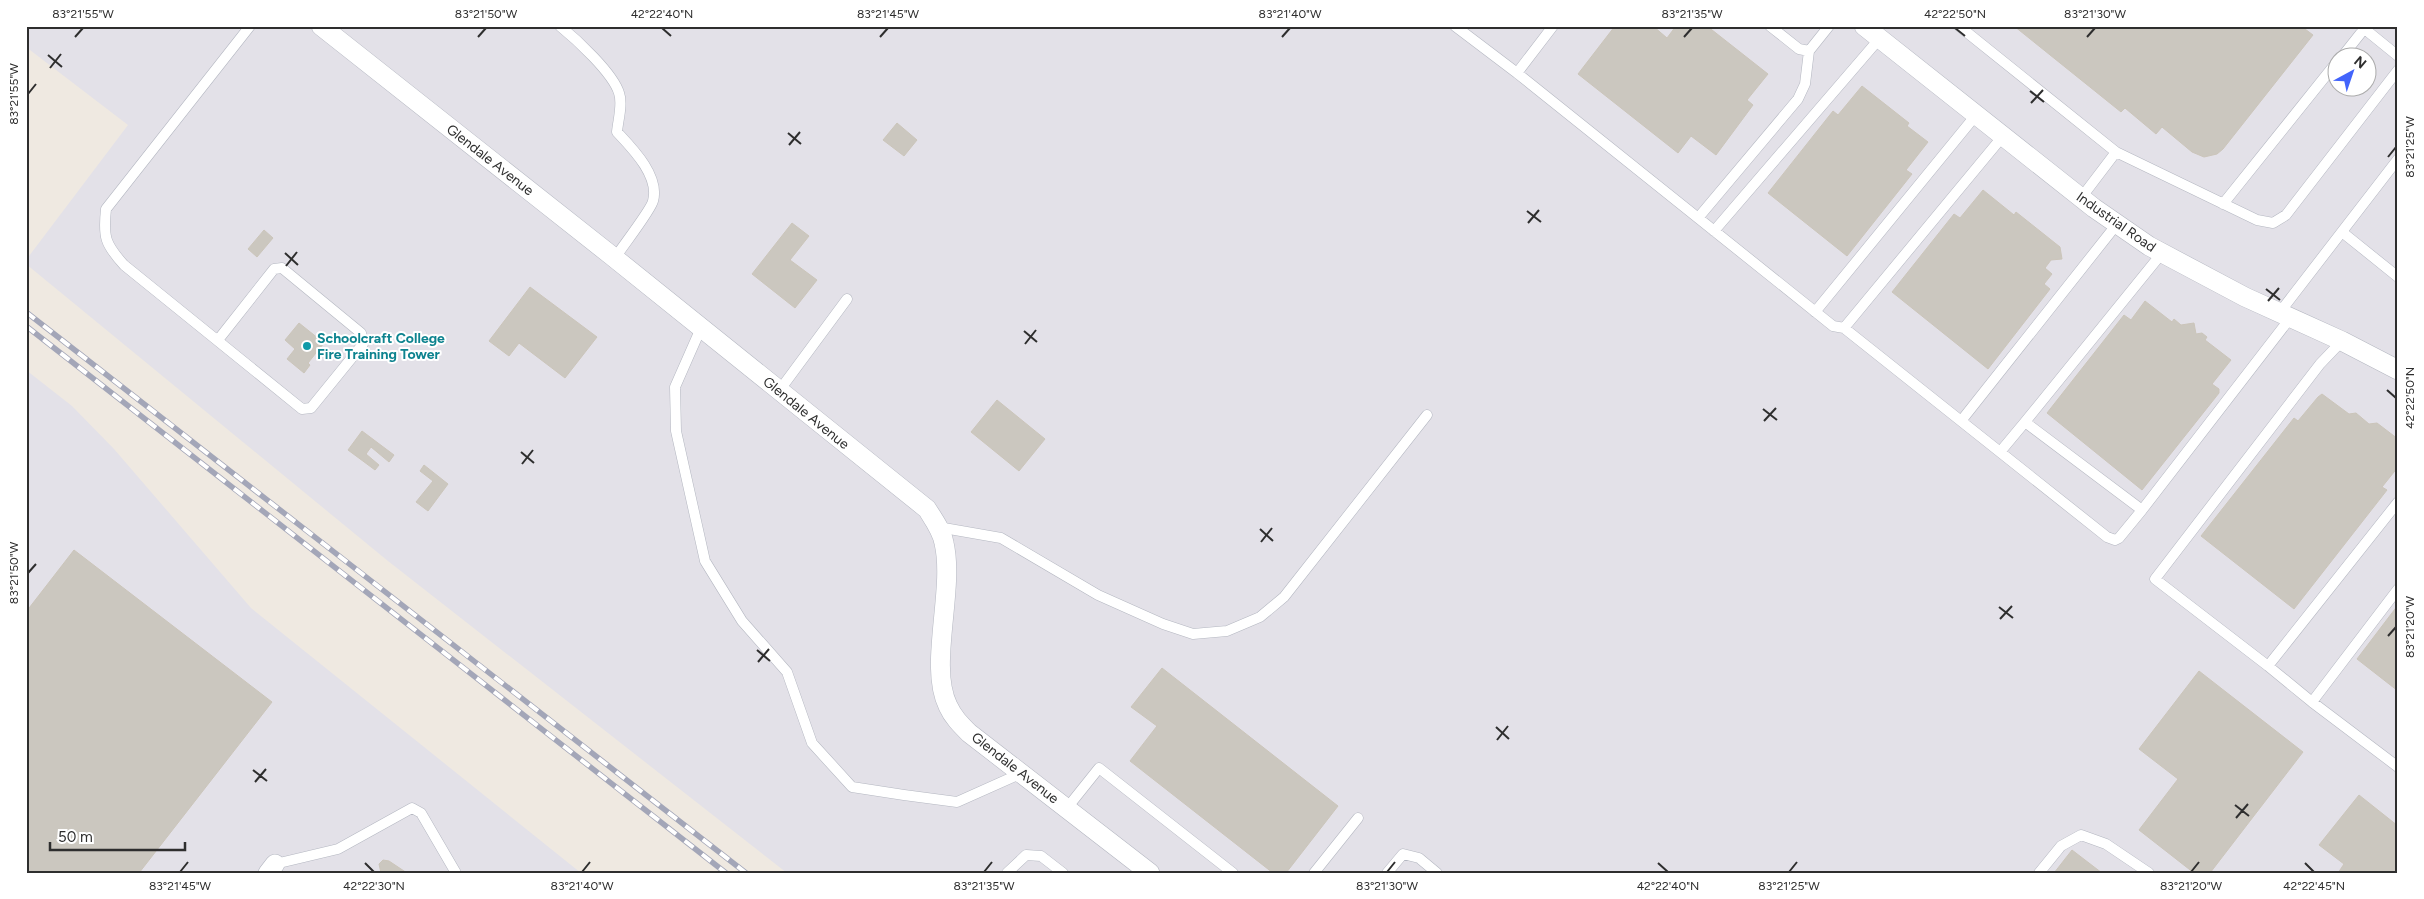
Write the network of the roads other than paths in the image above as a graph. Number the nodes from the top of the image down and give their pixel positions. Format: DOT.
graph roads {
  1 [pos="250,26"];
  2 [pos="320,26"];
  3 [pos="560,26"];
  4 [pos="1456,26"];
  5 [pos="1553,26"];
  6 [pos="1770,26"];
  7 [pos="1829,26"];
  8 [pos="1864,26"];
  9 [pos="1959,26"];
  10 [pos="2362,28"];
  11 [pos="1880,38"];
  12 [pos="2348,48"];
  13 [pos="1808,51"];
  14 [pos="2398,56"];
  15 [pos="2398,70"];
  16 [pos="1516,73"];
  17 [pos="2326,75"];
  18 [pos="1976,115"];
  19 [pos="2003,136"];
  20 [pos="2116,152"];
  21 [pos="2398,159"];
  22 [pos="2081,198"];
  23 [pos="2223,204"];
  24 [pos="1698,218"];
  25 [pos="2117,224"];
  26 [pos="1714,231"];
  27 [pos="2342,232"];
  28 [pos="2162,253"];
  29 [pos="614,258"];
  30 [pos="2398,277"];
  31 [pos="847,299"];
  32 [pos="1815,312"];
  33 [pos="2285,315"];
  34 [pos="701,328"];
  35 [pos="1844,328"];
  36 [pos="218,340"];
  37 [pos="2342,341"];
  38 [pos="2398,370"];
  39 [pos="779,391"];
  40 [pos="1427,415"];
  41 [pos="1961,421"];
  42 [pos="2025,422"];
  43 [pos="2000,452"];
  44 [pos="2398,502"];
  45 [pos="2142,510"];
  46 [pos="938,527"];
  47 [pos="2398,589"];
  48 [pos="2268,666"];
  49 [pos="2312,702"];
  50 [pos="2398,767"];
  51 [pos="1022,773"];
  52 [pos="1067,808"];
  53 [pos="1358,818"];
  54 [pos="272,868"];
  55 [pos="456,873"];
  56 [pos="1007,873"];
  57 [pos="1063,873"];
  58 [pos="1150,873"];
  59 [pos="1233,873"];
  60 [pos="1314,873"];
  61 [pos="1387,873"];
  62 [pos="1438,873"];
  63 [pos="2038,873"];
  64 [pos="2149,873"];
  1 -- 36 [label="lane"];
  2 -- 29 [label="street, Glendale Avenue"];
  3 -- 29 [label="lane"];
  4 -- 16 [label="lane"];
  5 -- 16 [label="lane"];
  6 -- 13 [label="lane"];
  7 -- 13 [label="lane"];
  8 -- 11 [label="street, Industrial Road"];
  9 -- 20 [label="lane"];
  10 -- 12 [label="lane"];
  10 -- 14 [label="lane"];
  11 -- 18 [label="street, Industrial Road"];
  11 -- 26 [label="lane"];
  13 -- 24 [label="lane"];
  15 -- 23 [label="lane"];
  16 -- 24 [label="lane"];
  17 -- 23 [label="lane"];
  18 -- 19 [label="street, Industrial Road"];
  18 -- 32 [label="lane"];
  19 -- 22 [label="street, Industrial Road"];
  19 -- 35 [label="lane"];
  20 -- 22 [label="lane"];
  20 -- 23 [label="lane"];
  21 -- 27 [label="lane"];
  22 -- 25 [label="street, Industrial Road"];
  24 -- 26 [label="lane"];
  25 -- 28 [label="street, Industrial Road"];
  25 -- 41 [label="lane"];
  26 -- 32 [label="lane"];
  27 -- 30 [label="lane"];
  27 -- 33 [label="lane"];
  28 -- 33 [label="street, Industrial Road"];
  28 -- 42 [label="lane"];
  29 -- 34 [label="street, Glendale Avenue"];
  31 -- 39 [label="lane"];
  32 -- 35 [label="lane"];
  33 -- 37 [label="street, Industrial Road"];
  33 -- 45 [label="lane"];
  34 -- 39 [label="street, Glendale Avenue"];
  34 -- 51 [label="lane"];
  35 -- 41 [label="lane"];
  36 -- 36 [label="lane"];
  37 -- 38 [label="street, Industrial Road"];
  37 -- 48 [label="lane"];
  39 -- 46 [label="street, Glendale Avenue"];
  40 -- 46 [label="lane"];
  41 -- 43 [label="lane"];
  42 -- 43 [label="lane"];
  42 -- 45 [label="lane"];
  43 -- 45 [label="lane"];
  44 -- 48 [label="lane"];
  46 -- 51 [label="street, Glendale Avenue"];
  47 -- 49 [label="lane"];
  48 -- 49 [label="lane"];
  49 -- 50 [label="lane"];
  51 -- 52 [label="street, Glendale Avenue"];
  52 -- 58 [label="street, Glendale Avenue"];
  52 -- 59 [label="lane"];
  53 -- 60 [label="lane"];
  54 -- 55 [label="lane"];
  56 -- 57 [label="lane"];
  61 -- 62 [label="lane"];
  63 -- 64 [label="lane"];
}
